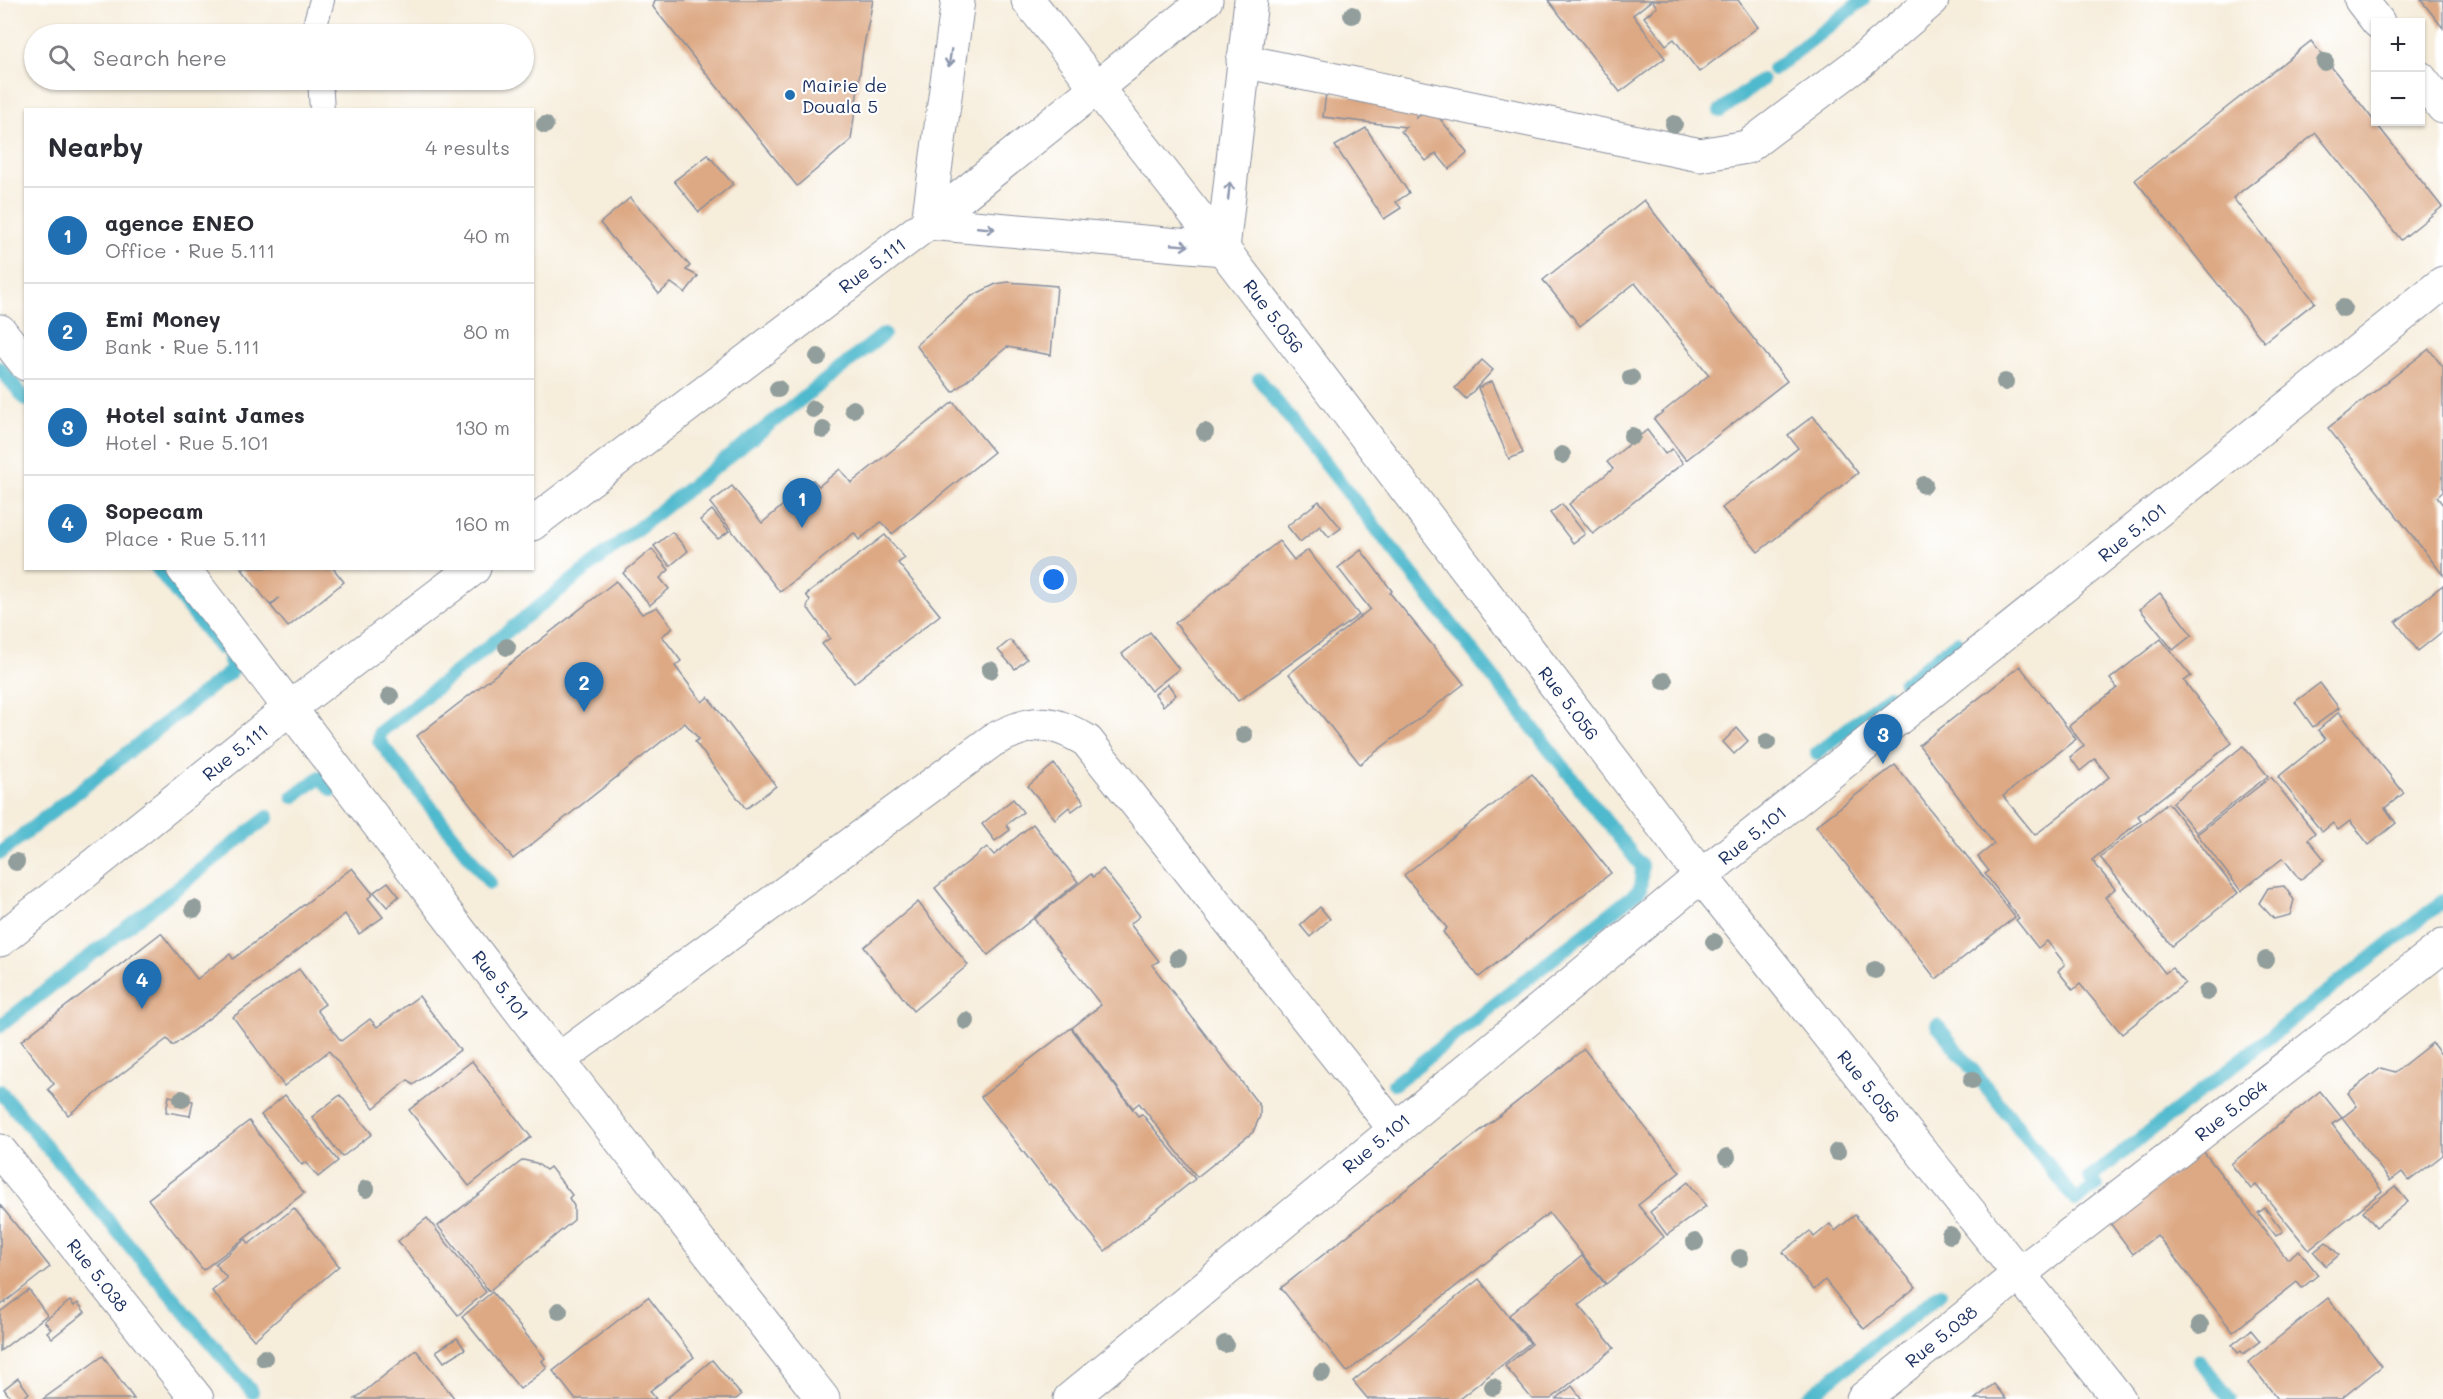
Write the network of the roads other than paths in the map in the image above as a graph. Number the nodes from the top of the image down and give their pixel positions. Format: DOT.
graph roads {
  1 [pos="322,0"];
  2 [pos="958,0"];
  3 [pos="1028,0"];
  4 [pos="1206,0"];
  5 [pos="1251,0"];
  6 [pos="1932,0"];
  7 [pos="2361,0"];
  8 [pos="2375,18"];
  9 [pos="315,24"];
  10 [pos="1243,61"];
  11 [pos="2425,83"];
  12 [pos="1097,89"];
  13 [pos="321,90"];
  14 [pos="2443,107"];
  15 [pos="322,108"];
  16 [pos="928,223"];
  17 [pos="1223,249"];
  18 [pos="2443,283"];
  19 [pos="0,331"];
  20 [pos="24,361"];
  21 [pos="534,522"];
  22 [pos="185,570"];
  23 [pos="471,570"];
  24 [pos="290,708"];
  25 [pos="1701,876"];
  26 [pos="0,940"];
  27 [pos="2443,946"];
  28 [pos="558,1060"];
  29 [pos="1394,1128"];
  30 [pos="0,1151"];
  31 [pos="2019,1274"];
  32 [pos="196,1399"];
  33 [pos="823,1399"];
  34 [pos="1070,1399"];
  35 [pos="1863,1399"];
  36 [pos="2119,1399"];
  1 -- 9 [label="lane"];
  2 -- 16 [label="street, one-way"];
  3 -- 12 [label="street, Rue 5.056"];
  4 -- 12 [label="street, Rue 5.111"];
  5 -- 10 [label="street"];
  6 -- 10 [label="street"];
  7 -- 8 [label="street"];
  17 -- 10 [label="street, one-way"];
  11 -- 14 [label="street"];
  12 -- 16 [label="street, Rue 5.111"];
  12 -- 17 [label="street, Rue 5.056"];
  13 -- 15 [label="lane"];
  16 -- 17 [label="street, one-way"];
  16 -- 21 [label="street, Rue 5.111"];
  17 -- 25 [label="street, Rue 5.056"];
  18 -- 25 [label="street, Rue 5.101"];
  19 -- 20 [label="street"];
  22 -- 24 [label="street, Rue 5.101"];
  23 -- 24 [label="street, Rue 5.111"];
  24 -- 26 [label="street, Rue 5.111"];
  24 -- 28 [label="street, Rue 5.101"];
  25 -- 29 [label="street, Rue 5.101"];
  25 -- 31 [label="street, Rue 5.056"];
  27 -- 31 [label="street, Rue 5.064"];
  28 -- 29 [label="street"];
  28 -- 33 [label="street, Rue 5.101"];
  29 -- 34 [label="street, Rue 5.101"];
  30 -- 32 [label="street, Rue 5.038"];
  31 -- 35 [label="street, Rue 5.038"];
  31 -- 36 [label="street, Rue 5.056"];
}
